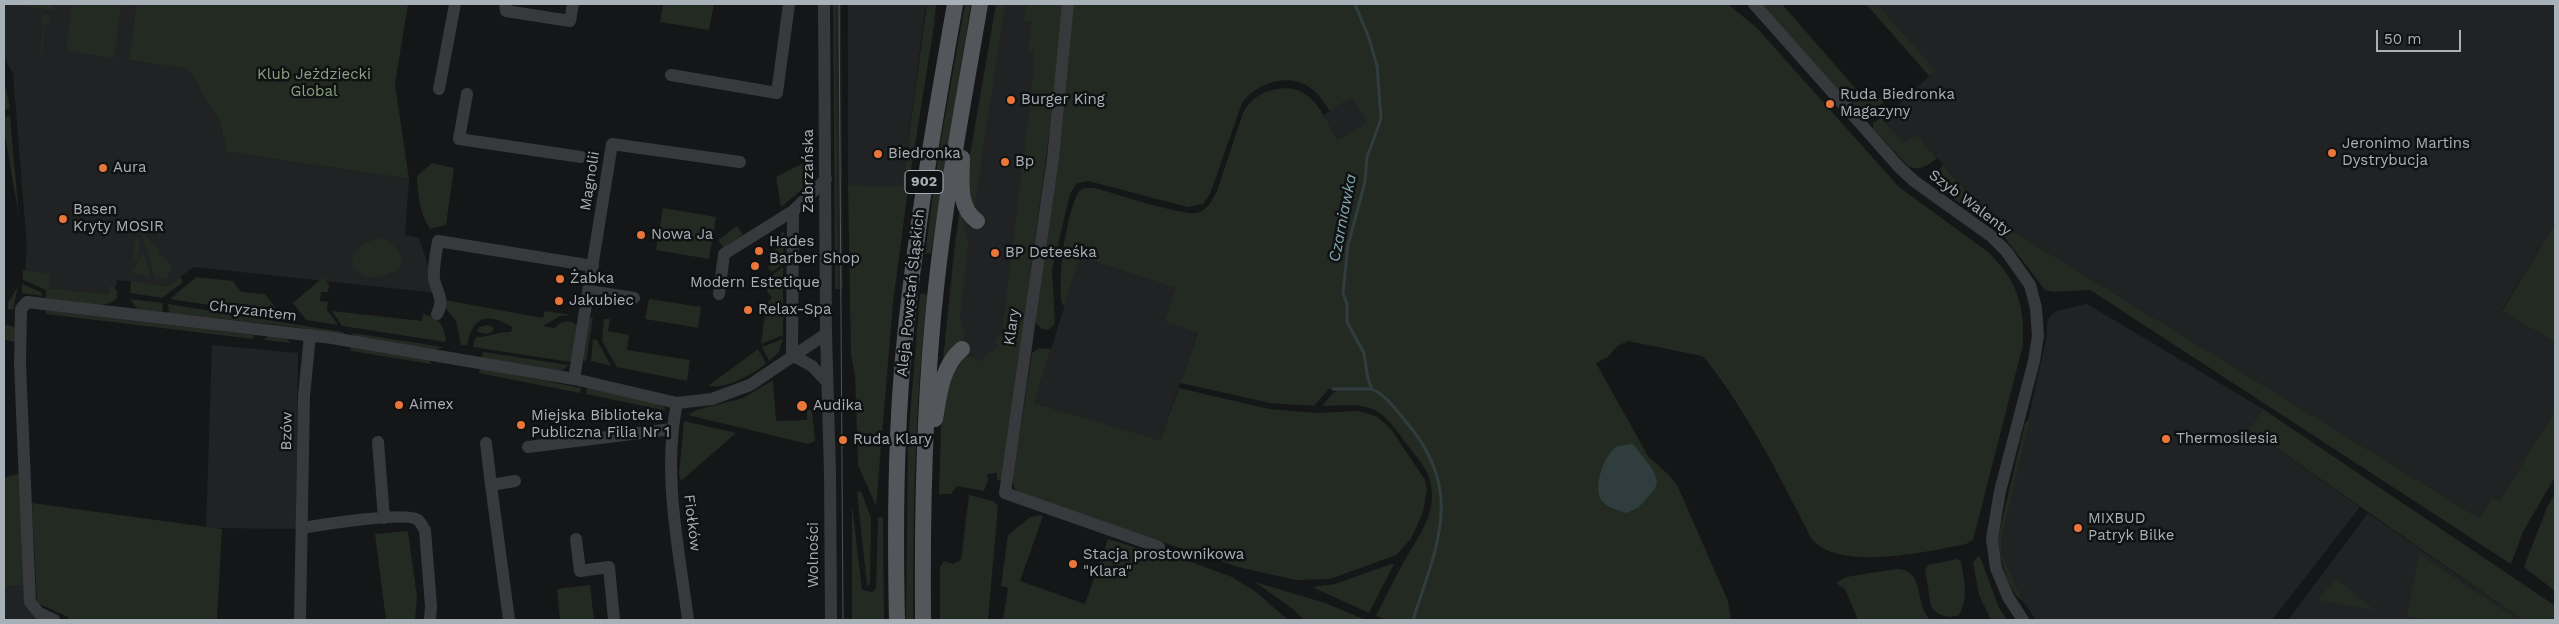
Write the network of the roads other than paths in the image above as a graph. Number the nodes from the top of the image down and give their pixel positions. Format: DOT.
graph roads {
  1 [pos="455,4"];
  2 [pos="505,4"];
  3 [pos="573,4"];
  4 [pos="789,4"];
  5 [pos="824,4"];
  6 [pos="954,4"];
  7 [pos="980,4"];
  8 [pos="1068,4"];
  9 [pos="1754,4"];
  10 [pos="671,75"];
  11 [pos="439,89"];
  12 [pos="467,94"];
  13 [pos="961,119"];
  14 [pos="581,157"];
  15 [pos="740,162"];
  16 [pos="826,179"];
  17 [pos="793,211"];
  18 [pos="977,221"];
  19 [pos="593,266"];
  20 [pos="589,290"];
  21 [pos="719,294"];
  22 [pos="634,298"];
  23 [pos="437,314"];
  24 [pos="310,334"];
  25 [pos="826,334"];
  26 [pos="962,349"];
  27 [pos="792,355"];
  28 [pos="574,379"];
  29 [pos="827,382"];
  30 [pos="677,403"];
  31 [pos="672,429"];
  32 [pos="378,442"];
  33 [pos="486,442"];
  34 [pos="528,447"];
  35 [pos="515,481"];
  36 [pos="923,482"];
  37 [pos="492,485"];
  38 [pos="830,489"];
  39 [pos="384,518"];
  40 [pos="302,528"];
  41 [pos="576,539"];
  42 [pos="1158,547"];
  43 [pos="54,620"];
  44 [pos="300,620"];
  45 [pos="430,620"];
  46 [pos="509,620"];
  47 [pos="614,620"];
  48 [pos="688,620"];
  49 [pos="831,620"];
  50 [pos="897,620"];
  51 [pos="923,620"];
  52 [pos="2023,620"];
  1 -- 11 [label="street"];
  2 -- 3 [label="street"];
  4 -- 10 [label="street"];
  5 -- 16 [label="street, Zabrzańska"];
  6 -- 50 [label="main road, Aleja Powstań Śląskich / 902"];
  7 -- 13 [label="main road, Aleja Powstań Śląskich / 902"];
  8 -- 42 [label="street, Klary"];
  9 -- 52 [label="street, Szyb Walenty"];
  12 -- 14 [label="street"];
  13 -- 18 [label="main road"];
  13 -- 36 [label="main road, Aleja Powstań Śląskich / 902"];
  15 -- 19 [label="street, Magnolii"];
  16 -- 17 [label="street"];
  16 -- 25 [label="street, Zabrzańska"];
  17 -- 21 [label="street"];
  17 -- 27 [label="street"];
  19 -- 20 [label="street, Magnolii"];
  19 -- 23 [label="street"];
  20 -- 22 [label="street"];
  20 -- 28 [label="street, Magnolii"];
  24 -- 28 [label="street, Chryzantem"];
  24 -- 40 [label="street, Bzów"];
  24 -- 43 [label="street, Chryzantem"];
  25 -- 27 [label="street, Chryzantem"];
  25 -- 29 [label="street, Zabrzańska"];
  26 -- 36 [label="main road"];
  27 -- 29 [label="street"];
  27 -- 30 [label="street, Chryzantem"];
  28 -- 30 [label="street, Chryzantem"];
  29 -- 38 [label="street, Zabrzańska"];
  30 -- 31 [label="street, Fiołków"];
  31 -- 34 [label="street"];
  31 -- 48 [label="street, Fiołków"];
  32 -- 39 [label="street"];
  33 -- 37 [label="street"];
  35 -- 37 [label="street"];
  36 -- 51 [label="main road, Aleja Powstań Śląskich / 902"];
  37 -- 46 [label="street"];
  38 -- 49 [label="street, Wolności"];
  39 -- 40 [label="street"];
  39 -- 45 [label="street"];
  40 -- 44 [label="street, Bzów"];
  41 -- 47 [label="street"];
}
